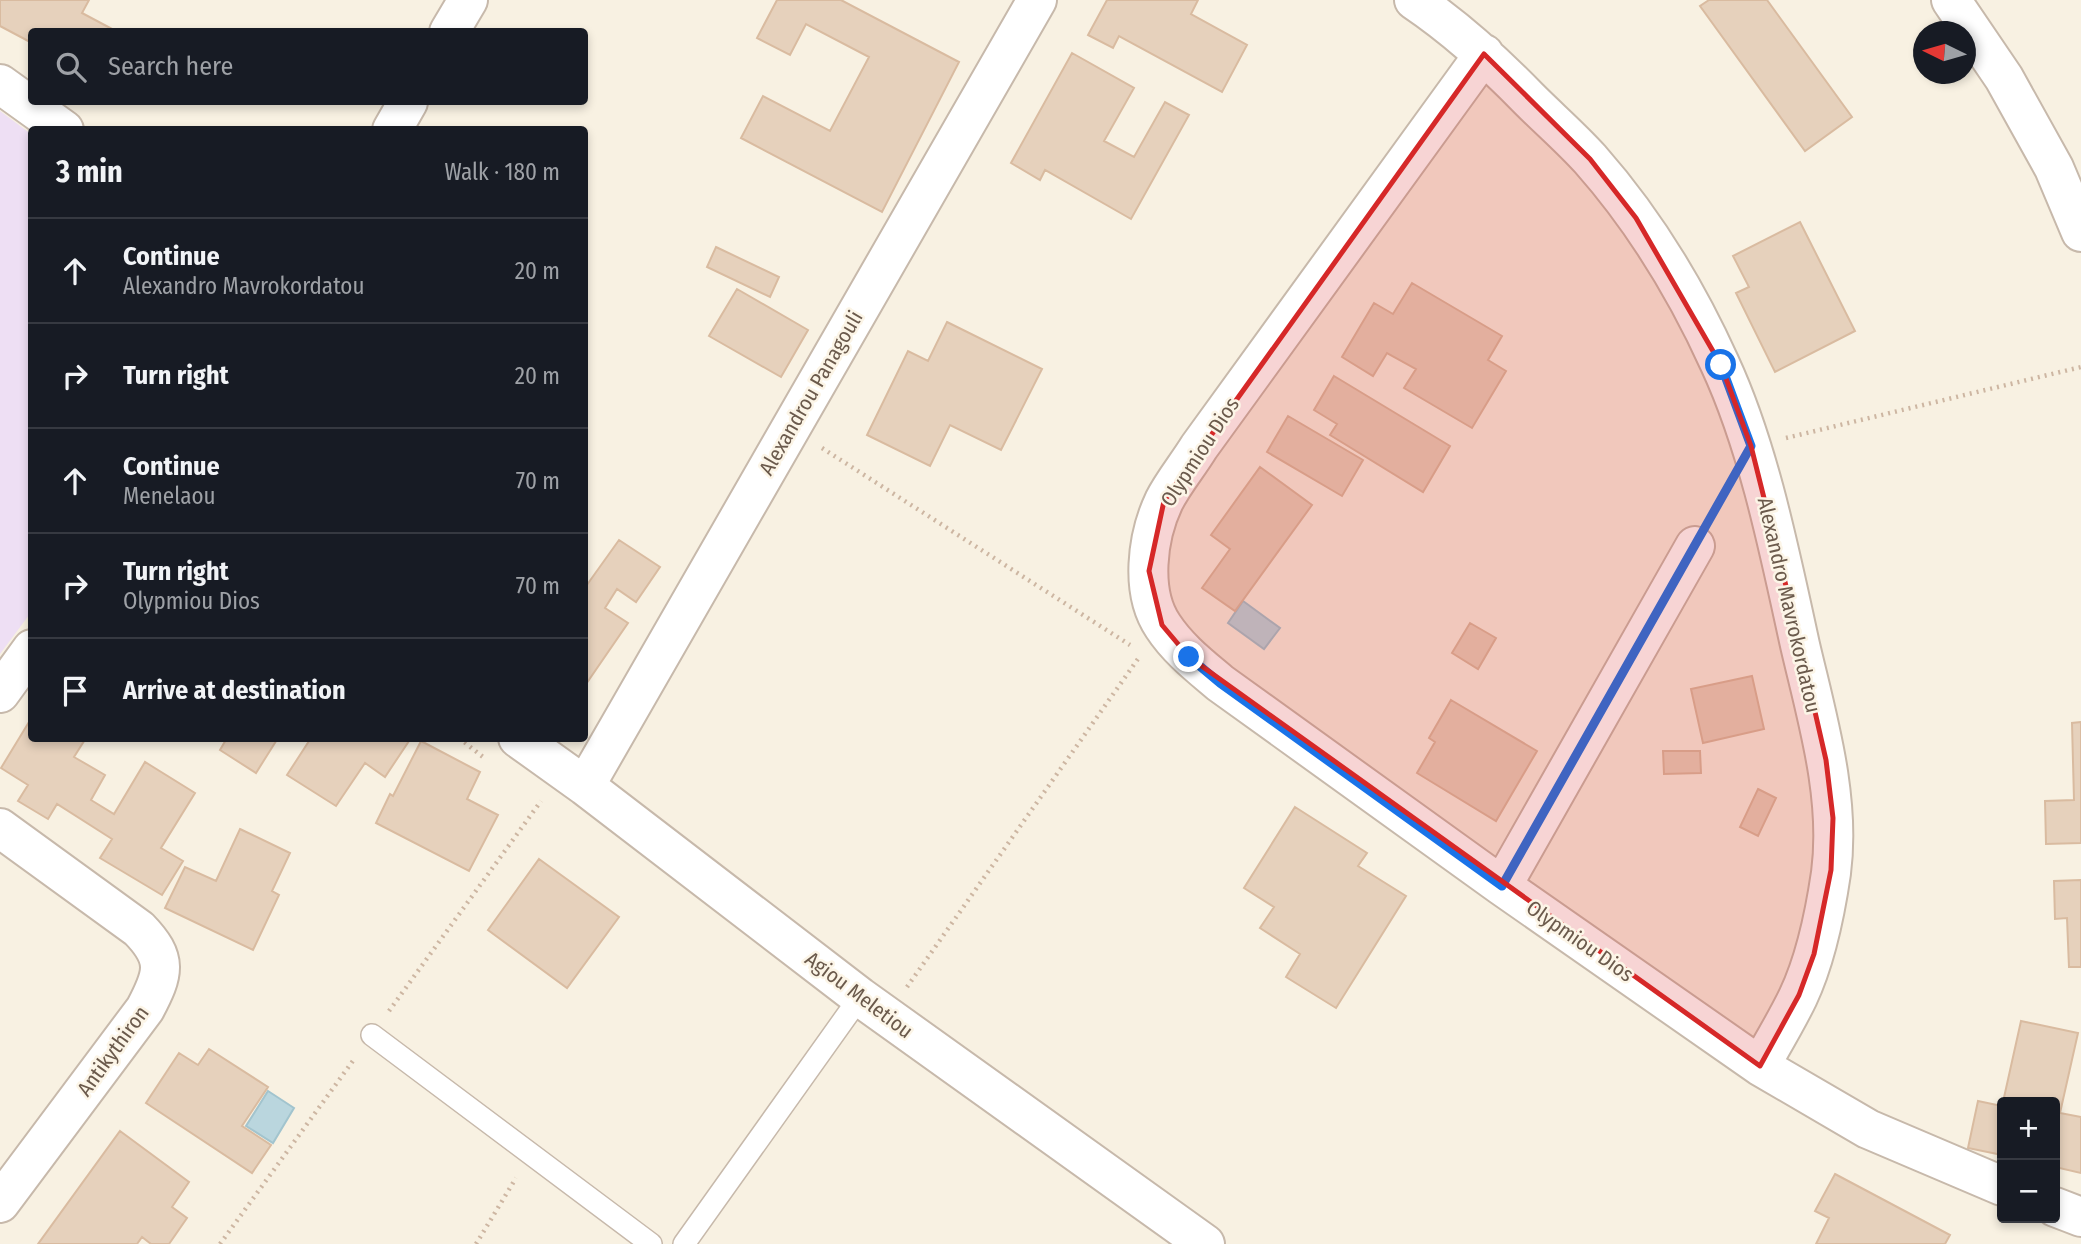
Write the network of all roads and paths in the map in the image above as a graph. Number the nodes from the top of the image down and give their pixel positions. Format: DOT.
graph roads {
  1 [pos="468,0"];
  2 [pos="1037,0"];
  3 [pos="1414,0"];
  4 [pos="1951,0"];
  5 [pos="451,28"];
  6 [pos="1484,54"];
  7 [pos="0,84"];
  8 [pos="28,104"];
  9 [pos="29,105"];
  10 [pos="406,105"];
  11 [pos="58,126"];
  12 [pos="394,126"];
  13 [pos="2081,232"];
  14 [pos="2081,367"];
  15 [pos="791,428"];
  16 [pos="1751,446"];
  17 [pos="1695,546"];
  18 [pos="1152,639"];
  19 [pos="28,654"];
  20 [pos="0,693"];
  21 [pos="524,742"];
  22 [pos="585,786"];
  23 [pos="0,828"];
  24 [pos="1502,886"];
  25 [pos="873,1007"];
  26 [pos="372,1035"];
  27 [pos="1760,1066"];
  28 [pos="531,1153"];
  29 [pos="1997,1184"];
  30 [pos="0,1203"];
  31 [pos="2060,1209"];
  32 [pos="2081,1217"];
  33 [pos="476,1244"];
  34 [pos="651,1244"];
  35 [pos="684,1244"];
  36 [pos="1205,1244"];
  1 -- 5 [label="street"];
  2 -- 15 [label="street, Alexandrou Panagouli"];
  3 -- 6 [label="street, Alexandro Mavrokordatou"];
  4 -- 13 [label="street"];
  6 -- 16 [label="street, Alexandro Mavrokordatou"];
  6 -- 18 [label="street, Olypmiou Dios"];
  7 -- 8 [label="street"];
  9 -- 11 [label="street"];
  10 -- 12 [label="street"];
  14 -- 16 [label="path"];
  15 -- 18 [label="path"];
  15 -- 22 [label="street, Alexandrou Panagouli"];
  16 -- 17 [label="path"];
  16 -- 27 [label="street, Alexandro Mavrokordatou"];
  17 -- 24 [label="street"];
  18 -- 24 [label="street, Olypmiou Dios"];
  18 -- 25 [label="path"];
  19 -- 20 [label="street"];
  21 -- 22 [label="street, Agiou Meletiou"];
  22 -- 25 [label="street, Agiou Meletiou"];
  23 -- 30 [label="street, Antikythiron"];
  24 -- 27 [label="street, Olypmiou Dios"];
  25 -- 35 [label="lane"];
  25 -- 36 [label="street, Agiou Meletiou"];
  26 -- 28 [label="lane"];
  27 -- 29 [label="street, Olypmiou Dios"];
  28 -- 33 [label="path"];
  28 -- 34 [label="lane"];
  31 -- 32 [label="street"];
}
